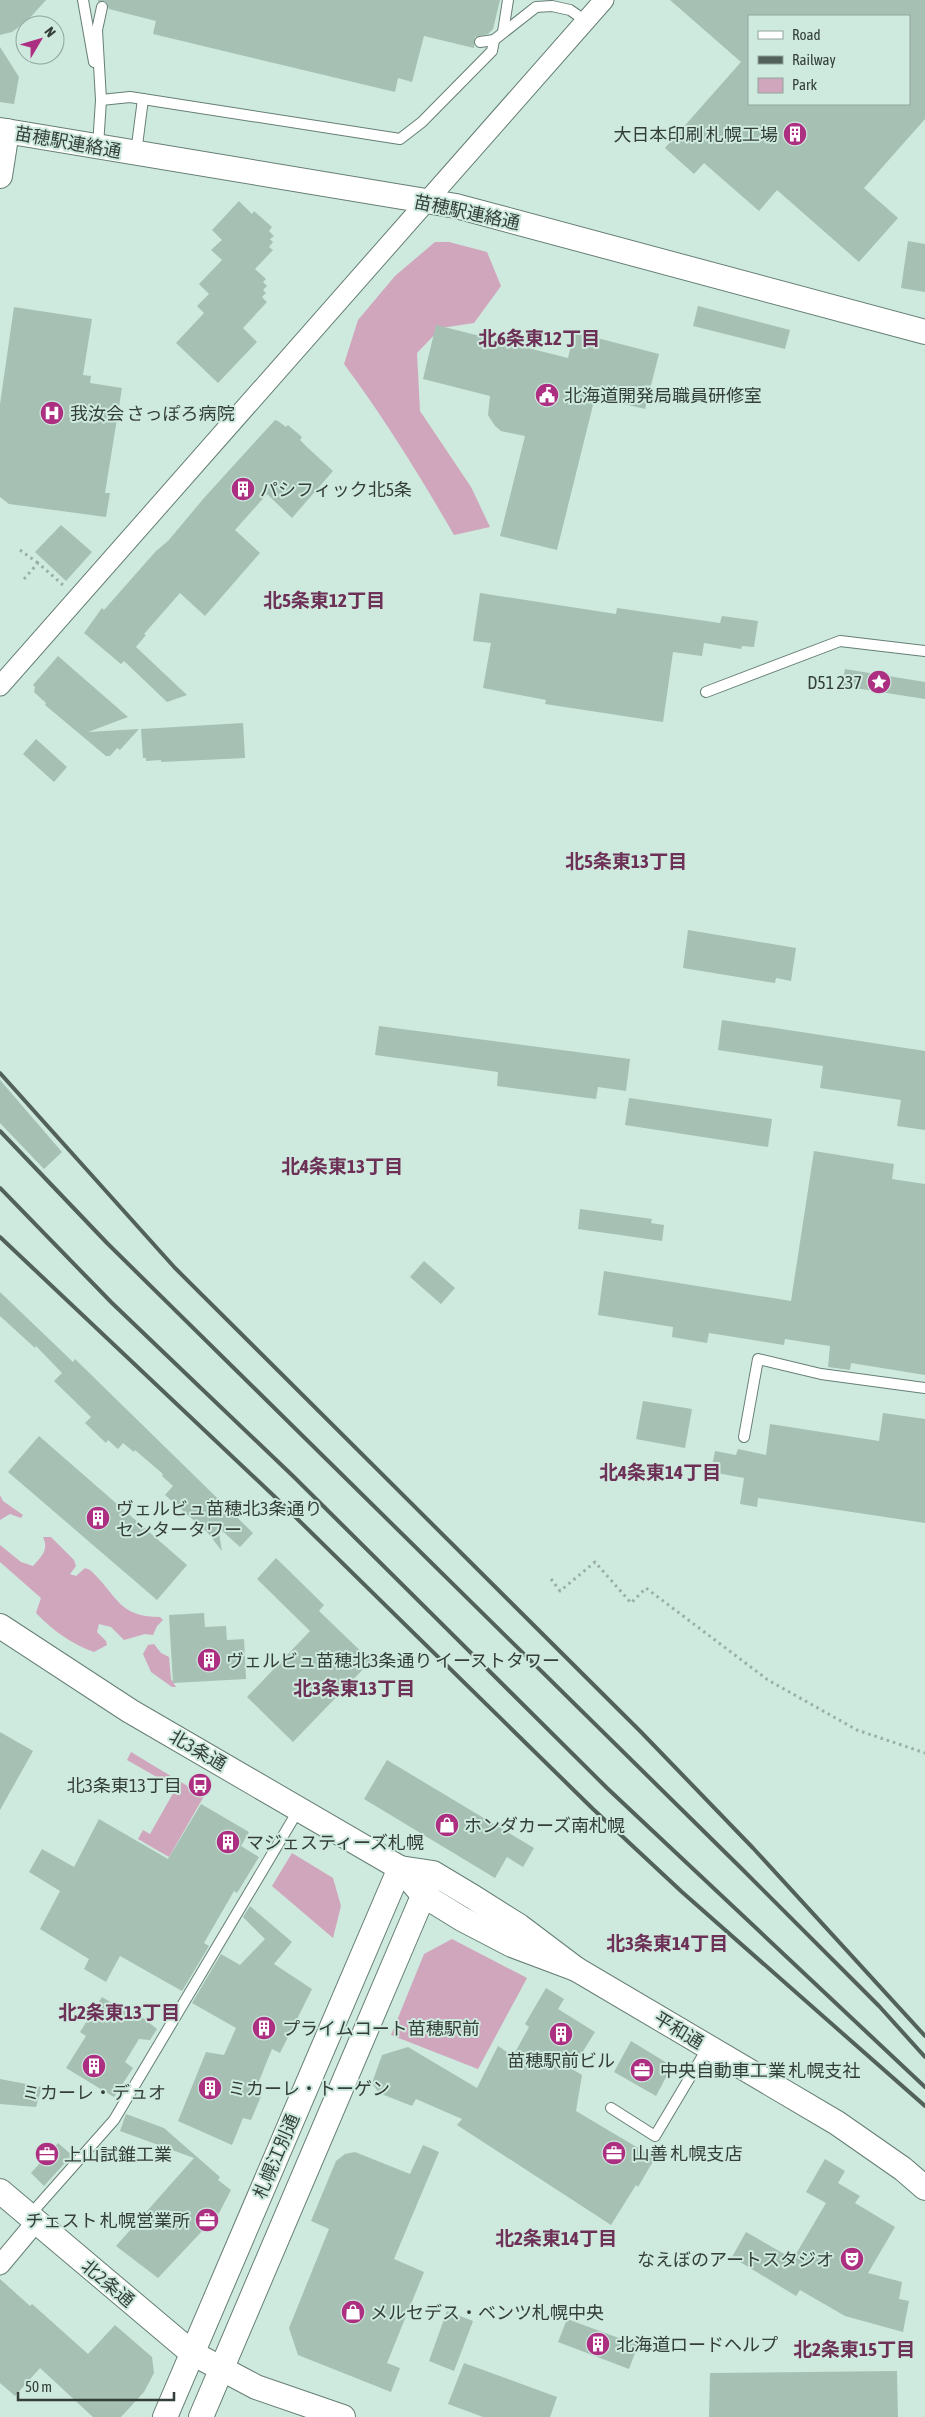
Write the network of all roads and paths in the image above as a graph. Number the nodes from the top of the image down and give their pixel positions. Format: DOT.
graph roads {
  1 [pos="508,0"];
  2 [pos="604,0"];
  3 [pos="83,1"];
  4 [pos="102,7"];
  5 [pos="586,21"];
  6 [pos="503,32"];
  7 [pos="494,40"];
  8 [pos="480,42"];
  9 [pos="143,99"];
  10 [pos="101,100"];
  11 [pos="4,131"];
  12 [pos="98,147"];
  13 [pos="136,153"];
  14 [pos="0,176"];
  15 [pos="426,201"];
  16 [pos="925,332"];
  17 [pos="20,550"];
  18 [pos="38,563"];
  19 [pos="24,579"];
  20 [pos="68,589"];
  21 [pos="925,651"];
  22 [pos="0,686"];
  23 [pos="706,692"];
  24 [pos="925,1388"];
  25 [pos="744,1437"];
  26 [pos="551,1579"];
  27 [pos="0,1626"];
  28 [pos="925,1753"];
  29 [pos="299,1809"];
  30 [pos="400,1868"];
  31 [pos="433,1873"];
  32 [pos="423,1895"];
  33 [pos="576,1969"];
  34 [pos="708,2047"];
  35 [pos="611,2108"];
  36 [pos="925,2188"];
  37 [pos="0,2191"];
  38 [pos="33,2219"];
  39 [pos="0,2265"];
  40 [pos="192,2353"];
  41 [pos="220,2370"];
  42 [pos="165,2417"];
  43 [pos="201,2417"];
  44 [pos="343,2417"];
  1 -- 6 [label="lane"];
  2 -- 5 [label="street"];
  3 -- 10 [label="lane"];
  4 -- 10 [label="lane"];
  5 -- 6 [label="lane"];
  5 -- 15 [label="street"];
  6 -- 7 [label="lane"];
  7 -- 8 [label="lane"];
  7 -- 9 [label="lane"];
  9 -- 10 [label="lane"];
  9 -- 13 [label="lane"];
  10 -- 12 [label="lane"];
  11 -- 12 [label="street, 苗穂駅連絡通"];
  11 -- 14 [label="street"];
  12 -- 13 [label="street, 苗穂駅連絡通"];
  13 -- 15 [label="street, 苗穂駅連絡通"];
  15 -- 16 [label="street, 苗穂駅連絡通"];
  15 -- 22 [label="street"];
  17 -- 18 [label="path"];
  18 -- 19 [label="path"];
  18 -- 20 [label="path"];
  21 -- 23 [label="lane"];
  24 -- 25 [label="lane"];
  26 -- 28 [label="path"];
  27 -- 29 [label="street, 北3条通"];
  29 -- 30 [label="street, 北3条通"];
  29 -- 38 [label="lane"];
  30 -- 31 [label="street, 北3条通"];
  30 -- 32 [label="street, 北3条通"];
  30 -- 40 [label="street, 札幌江別通"];
  31 -- 32 [label="street, 札幌江別通"];
  31 -- 33 [label="street, 平和通"];
  32 -- 33 [label="street, 北3条通"];
  32 -- 41 [label="street, 札幌江別通"];
  33 -- 34 [label="street, 平和通"];
  34 -- 35 [label="lane"];
  34 -- 36 [label="street, 平和通"];
  37 -- 38 [label="street, 北2条通"];
  38 -- 39 [label="street"];
  38 -- 40 [label="street, 北2条通"];
  40 -- 41 [label="street, 北2条通"];
  40 -- 42 [label="street, 札幌江別通"];
  41 -- 43 [label="street, 札幌江別通"];
  41 -- 44 [label="street, 北2条通"];
}
